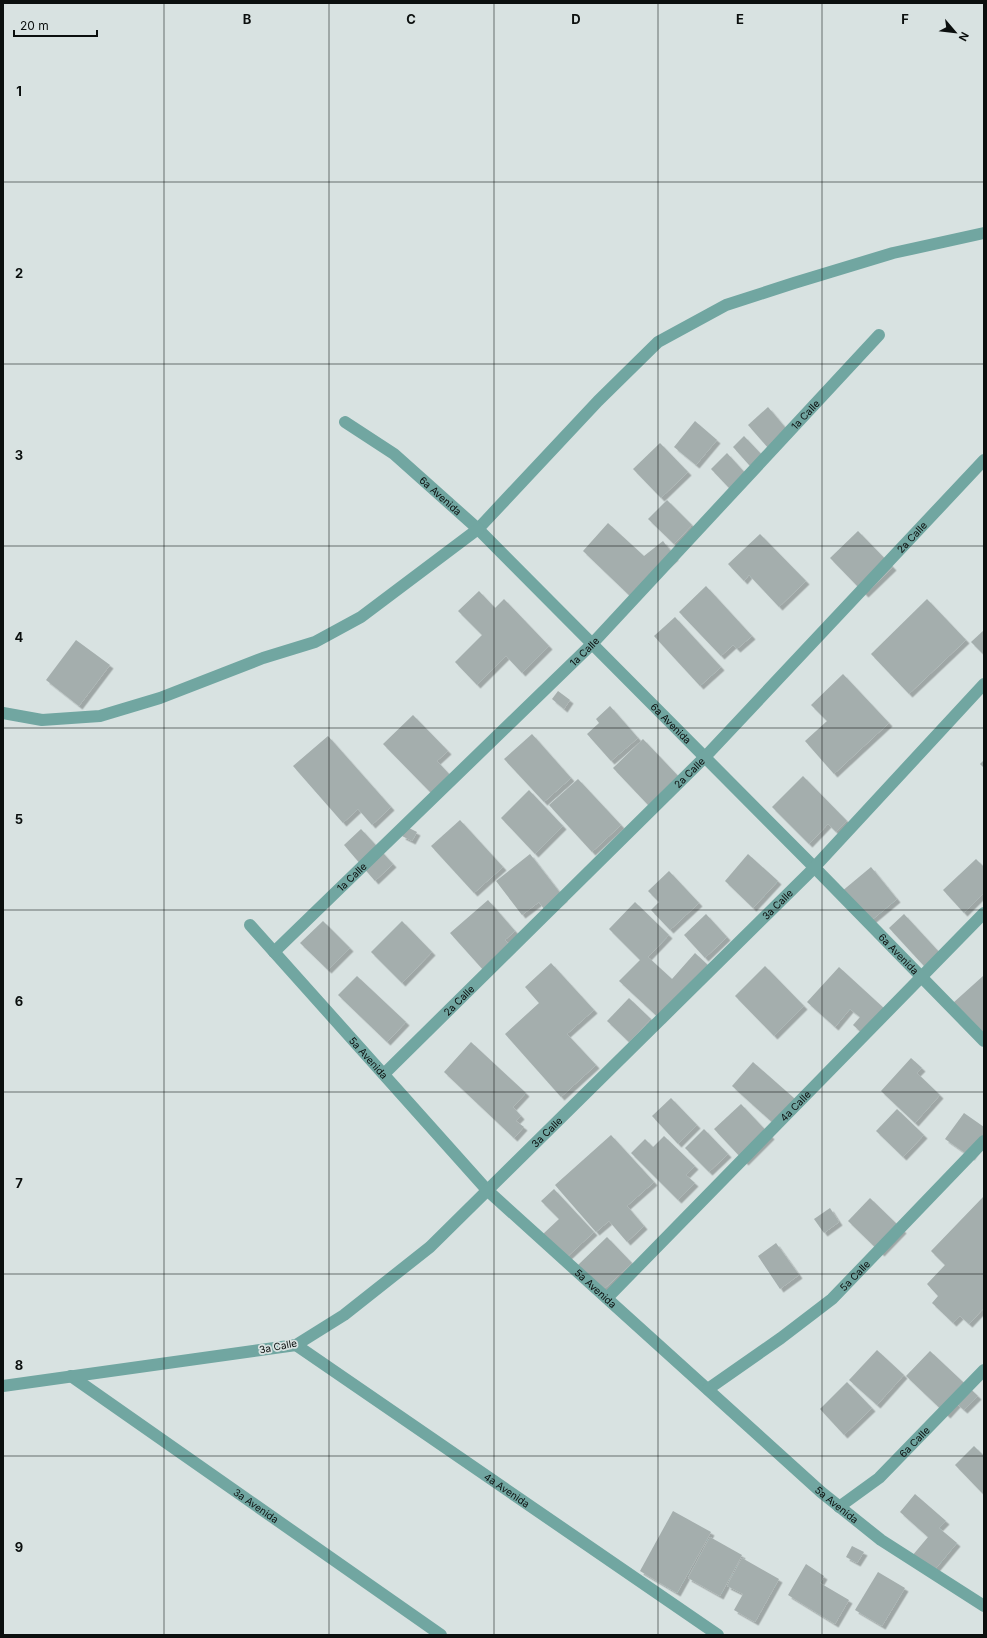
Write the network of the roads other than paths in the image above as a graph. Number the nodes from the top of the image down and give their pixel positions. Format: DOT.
graph roads {
  1 [pos="984,233"];
  2 [pos="879,335"];
  3 [pos="345,422"];
  4 [pos="984,460"];
  5 [pos="478,529"];
  6 [pos="592,644"];
  7 [pos="984,684"];
  8 [pos="3,713"];
  9 [pos="705,757"];
  10 [pos="814,867"];
  11 [pos="984,913"];
  12 [pos="250,925"];
  13 [pos="274,952"];
  14 [pos="921,977"];
  15 [pos="984,1041"];
  16 [pos="384,1074"];
  17 [pos="984,1141"];
  18 [pos="487,1190"];
  19 [pos="607,1298"];
  20 [pos="296,1344"];
  21 [pos="984,1370"];
  22 [pos="71,1376"];
  23 [pos="3,1386"];
  24 [pos="708,1390"];
  25 [pos="839,1507"];
  26 [pos="984,1606"];
  27 [pos="441,1635"];
  28 [pos="718,1635"];
  1 -- 5 [label="street"];
  2 -- 6 [label="street, 1a Calle"];
  3 -- 5 [label="street, 6a Avenida"];
  4 -- 9 [label="street, 2a Calle"];
  5 -- 6 [label="street, 6a Avenida"];
  5 -- 8 [label="street"];
  6 -- 9 [label="street, 6a Avenida"];
  6 -- 13 [label="street, 1a Calle"];
  7 -- 10 [label="street, 3a Calle"];
  9 -- 10 [label="street, 6a Avenida"];
  9 -- 16 [label="street, 2a Calle"];
  10 -- 14 [label="street, 6a Avenida"];
  10 -- 18 [label="street, 3a Calle"];
  11 -- 14 [label="street, 4a Calle"];
  12 -- 13 [label="street, 5a Avenida"];
  13 -- 16 [label="street, 5a Avenida"];
  14 -- 15 [label="street, 6a Avenida"];
  14 -- 19 [label="street, 4a Calle"];
  16 -- 18 [label="street, 5a Avenida"];
  17 -- 24 [label="street, 5a Calle"];
  18 -- 19 [label="street, 5a Avenida"];
  18 -- 20 [label="street, 3a Calle"];
  19 -- 24 [label="street, 5a Avenida"];
  20 -- 22 [label="street, 3a Calle"];
  20 -- 28 [label="street, 4a Avenida"];
  21 -- 25 [label="street, 6a Calle"];
  22 -- 23 [label="street, 3a Calle"];
  22 -- 27 [label="street, 3a Avenida"];
  24 -- 25 [label="street, 5a Avenida"];
  25 -- 26 [label="street, 5a Avenida"];
}
